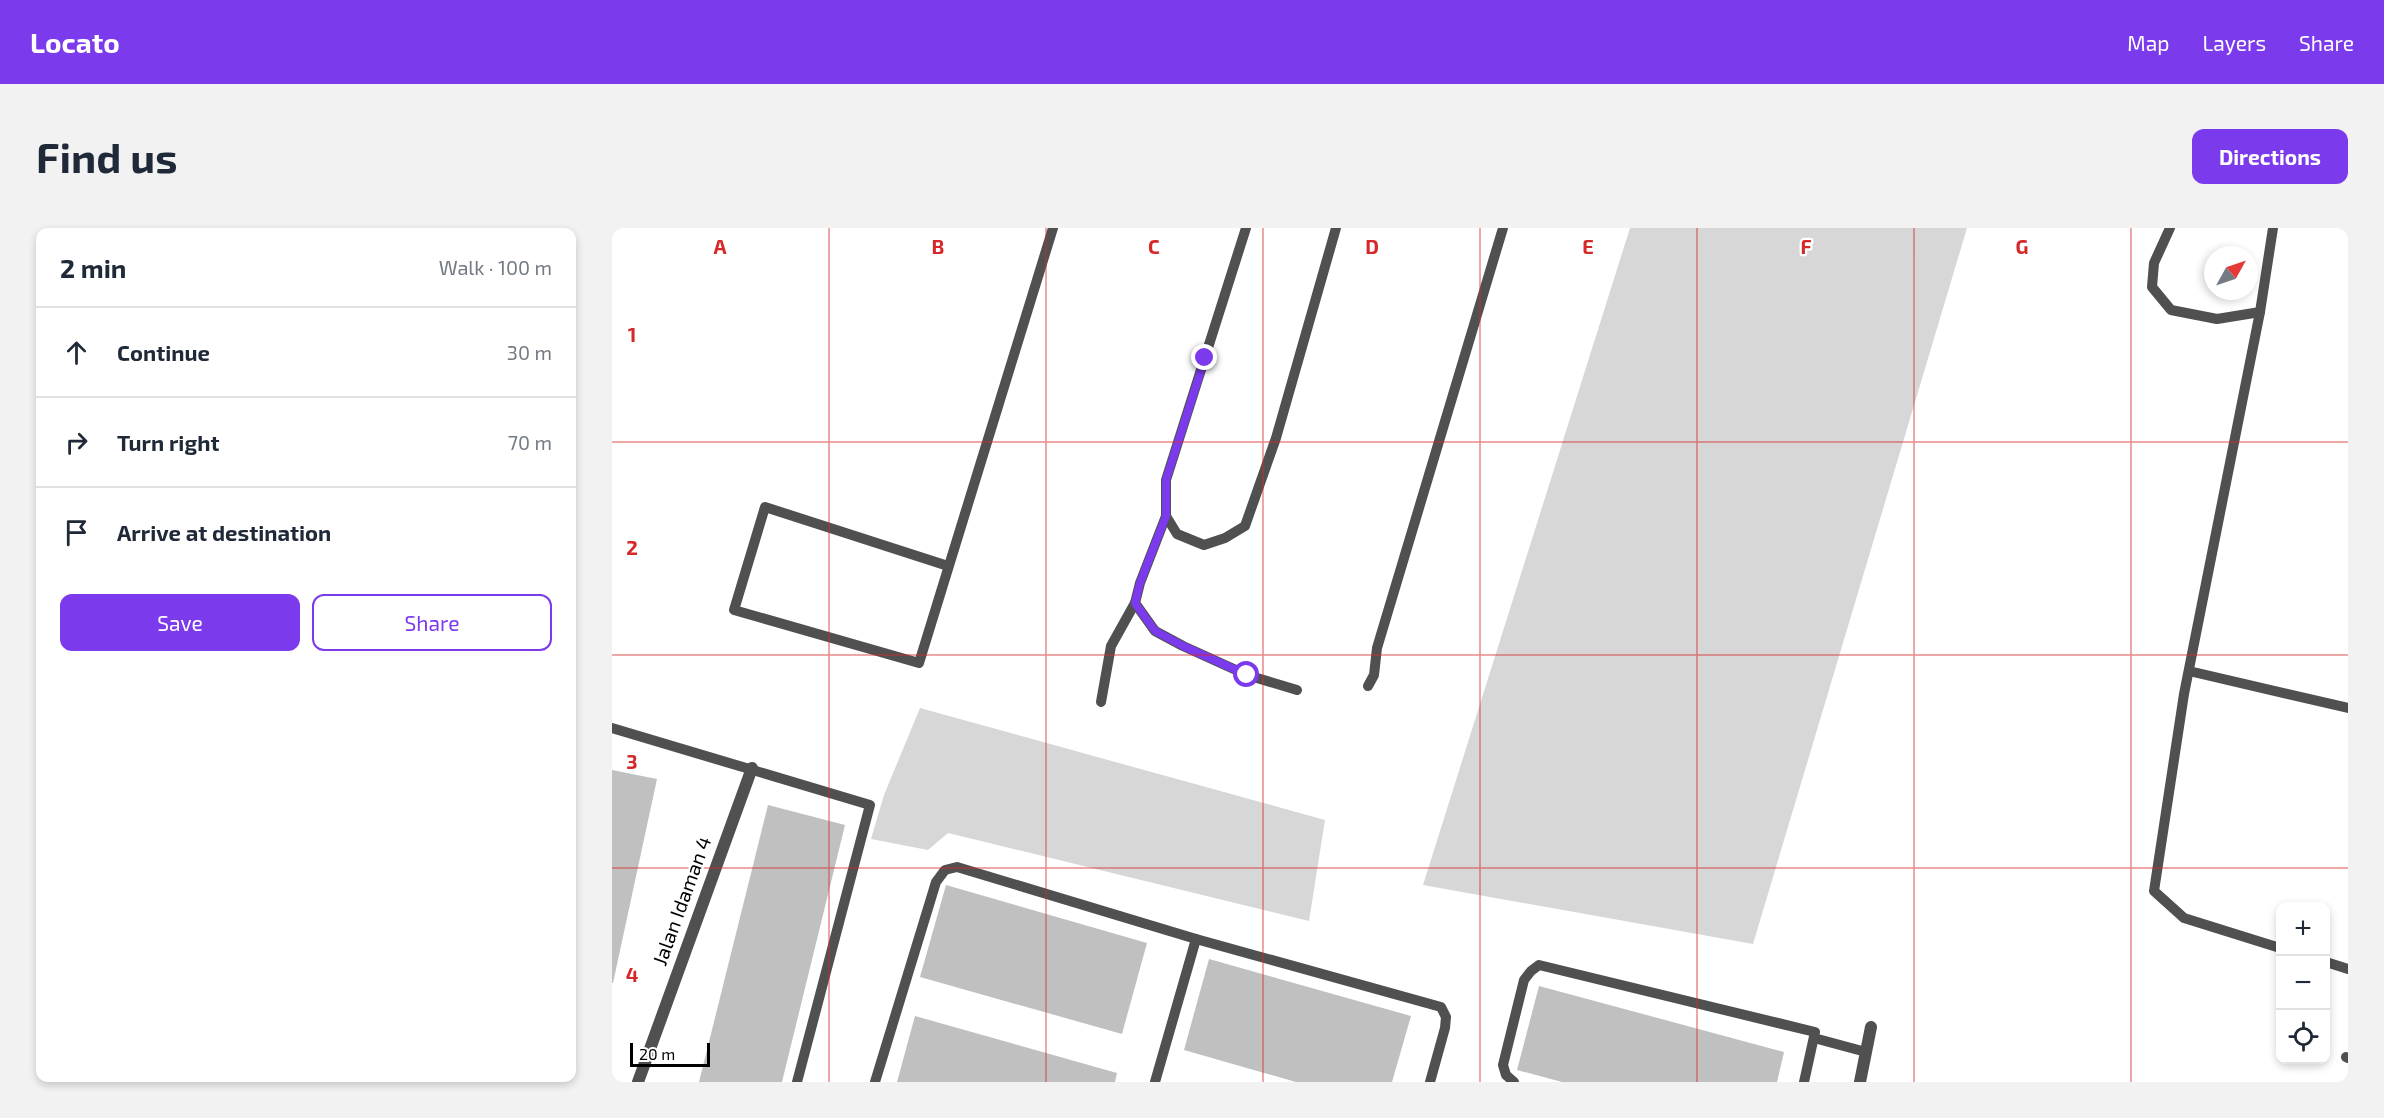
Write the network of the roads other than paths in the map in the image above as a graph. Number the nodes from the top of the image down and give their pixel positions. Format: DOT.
graph roads {
  1 [pos="1053,228"];
  2 [pos="1246,228"];
  3 [pos="1336,228"];
  4 [pos="1503,228"];
  5 [pos="2170,228"];
  6 [pos="2273,228"];
  7 [pos="2260,312"];
  8 [pos="1166,516"];
  9 [pos="948,566"];
  10 [pos="1135,603"];
  11 [pos="2189,671"];
  12 [pos="1368,686"];
  13 [pos="1297,690"];
  14 [pos="1101,702"];
  15 [pos="2348,708"];
  16 [pos="612,728"];
  17 [pos="752,768"];
  18 [pos="1196,939"];
  19 [pos="2276,947"];
  20 [pos="2330,964"];
  21 [pos="2348,969"];
  22 [pos="1871,1027"];
  23 [pos="1814,1038"];
  24 [pos="1866,1052"];
  25 [pos="638,1082"];
  26 [pos="797,1082"];
  27 [pos="875,1082"];
  28 [pos="1155,1082"];
  29 [pos="1430,1082"];
  30 [pos="1514,1082"];
  31 [pos="1804,1082"];
  32 [pos="1860,1082"];
  1 -- 9 [label="lane"];
  2 -- 8 [label="lane"];
  3 -- 8 [label="lane"];
  4 -- 12 [label="lane"];
  5 -- 7 [label="lane"];
  6 -- 7 [label="lane"];
  7 -- 11 [label="lane"];
  8 -- 10 [label="lane"];
  9 -- 9 [label="lane"];
  10 -- 13 [label="lane"];
  10 -- 14 [label="lane"];
  11 -- 15 [label="lane"];
  11 -- 19 [label="lane"];
  16 -- 17 [label="lane"];
  17 -- 25 [label="street, Jalan Idaman 4"];
  17 -- 26 [label="lane"];
  18 -- 27 [label="lane"];
  18 -- 28 [label="lane"];
  18 -- 29 [label="lane"];
  20 -- 21 [label="lane"];
  22 -- 24 [label="street"];
  23 -- 24 [label="lane"];
  23 -- 30 [label="lane"];
  23 -- 31 [label="lane"];
  24 -- 32 [label="street"];
}
